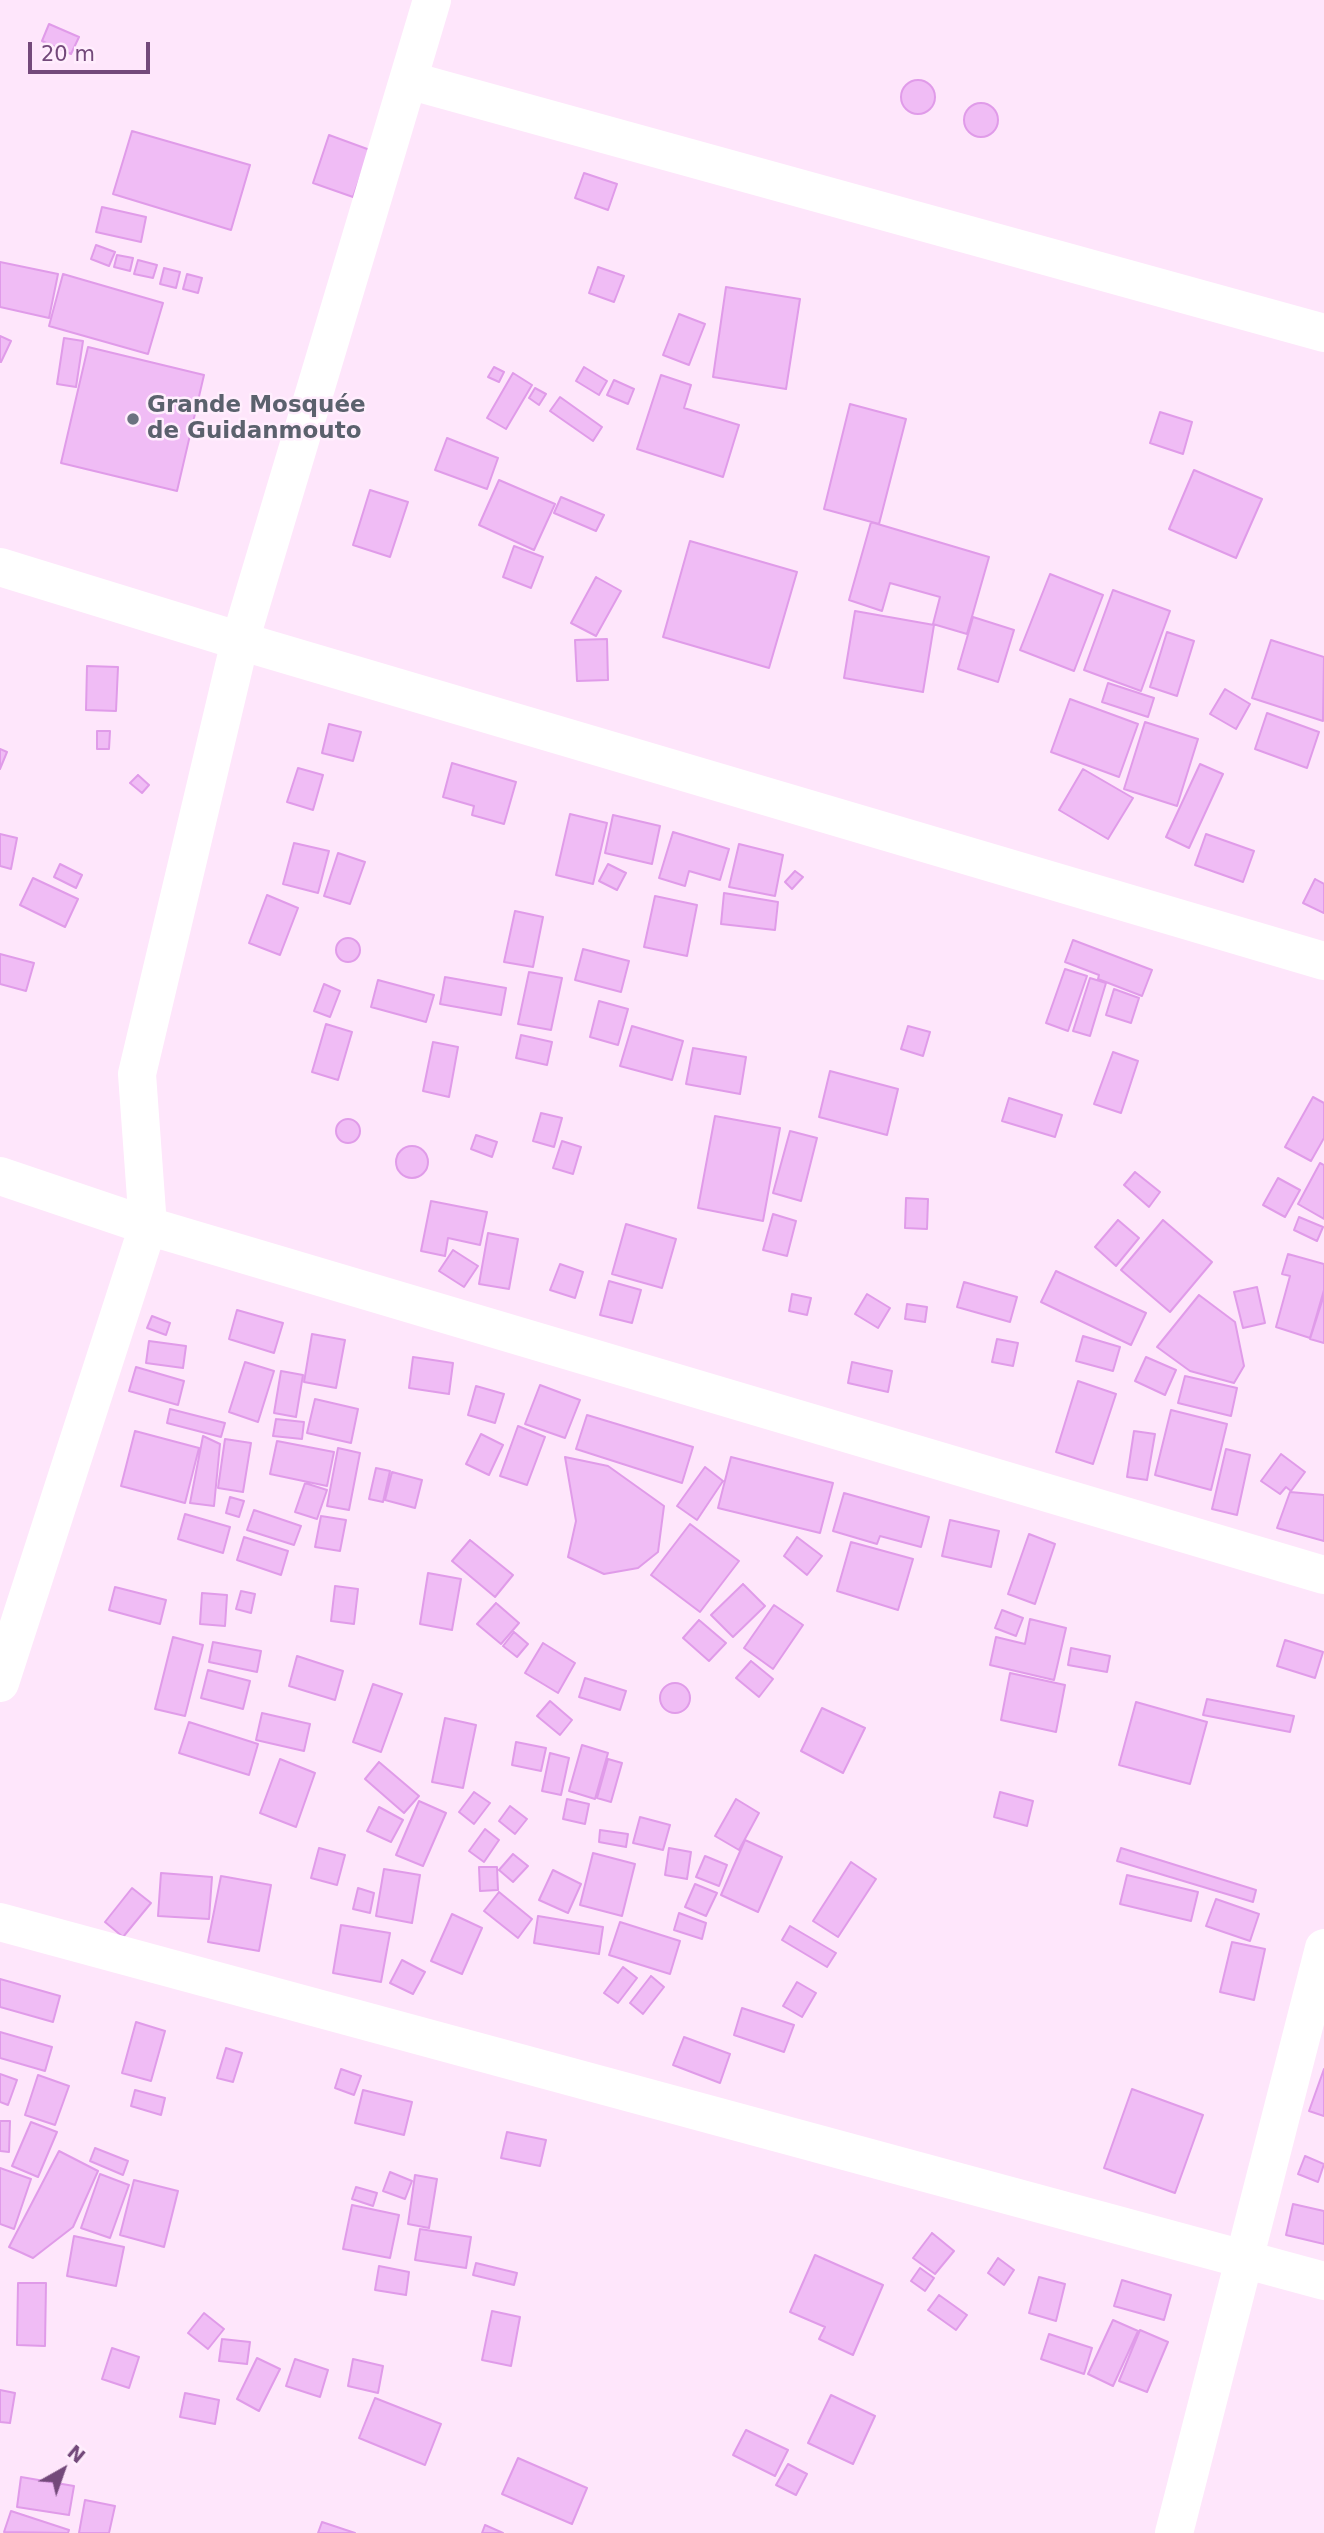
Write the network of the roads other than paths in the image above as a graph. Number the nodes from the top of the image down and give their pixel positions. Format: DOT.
graph roads {
  1 [pos="432,0"];
  2 [pos="408,80"];
  3 [pos="1324,334"];
  4 [pos="0,568"];
  5 [pos="240,641"];
  6 [pos="1324,961"];
  7 [pos="0,1176"];
  8 [pos="148,1226"];
  9 [pos="1324,1574"];
  10 [pos="0,1683"];
  11 [pos="0,1922"];
  12 [pos="1324,1948"];
  13 [pos="1244,2260"];
  14 [pos="1324,2281"];
  15 [pos="1174,2533"];
  1 -- 2 [label="street"];
  2 -- 3 [label="street"];
  2 -- 5 [label="street"];
  4 -- 5 [label="street"];
  5 -- 6 [label="street"];
  5 -- 8 [label="street"];
  7 -- 8 [label="street"];
  8 -- 9 [label="street"];
  8 -- 10 [label="street"];
  11 -- 13 [label="street"];
  12 -- 13 [label="street"];
  13 -- 14 [label="street"];
  13 -- 15 [label="street"];
}
